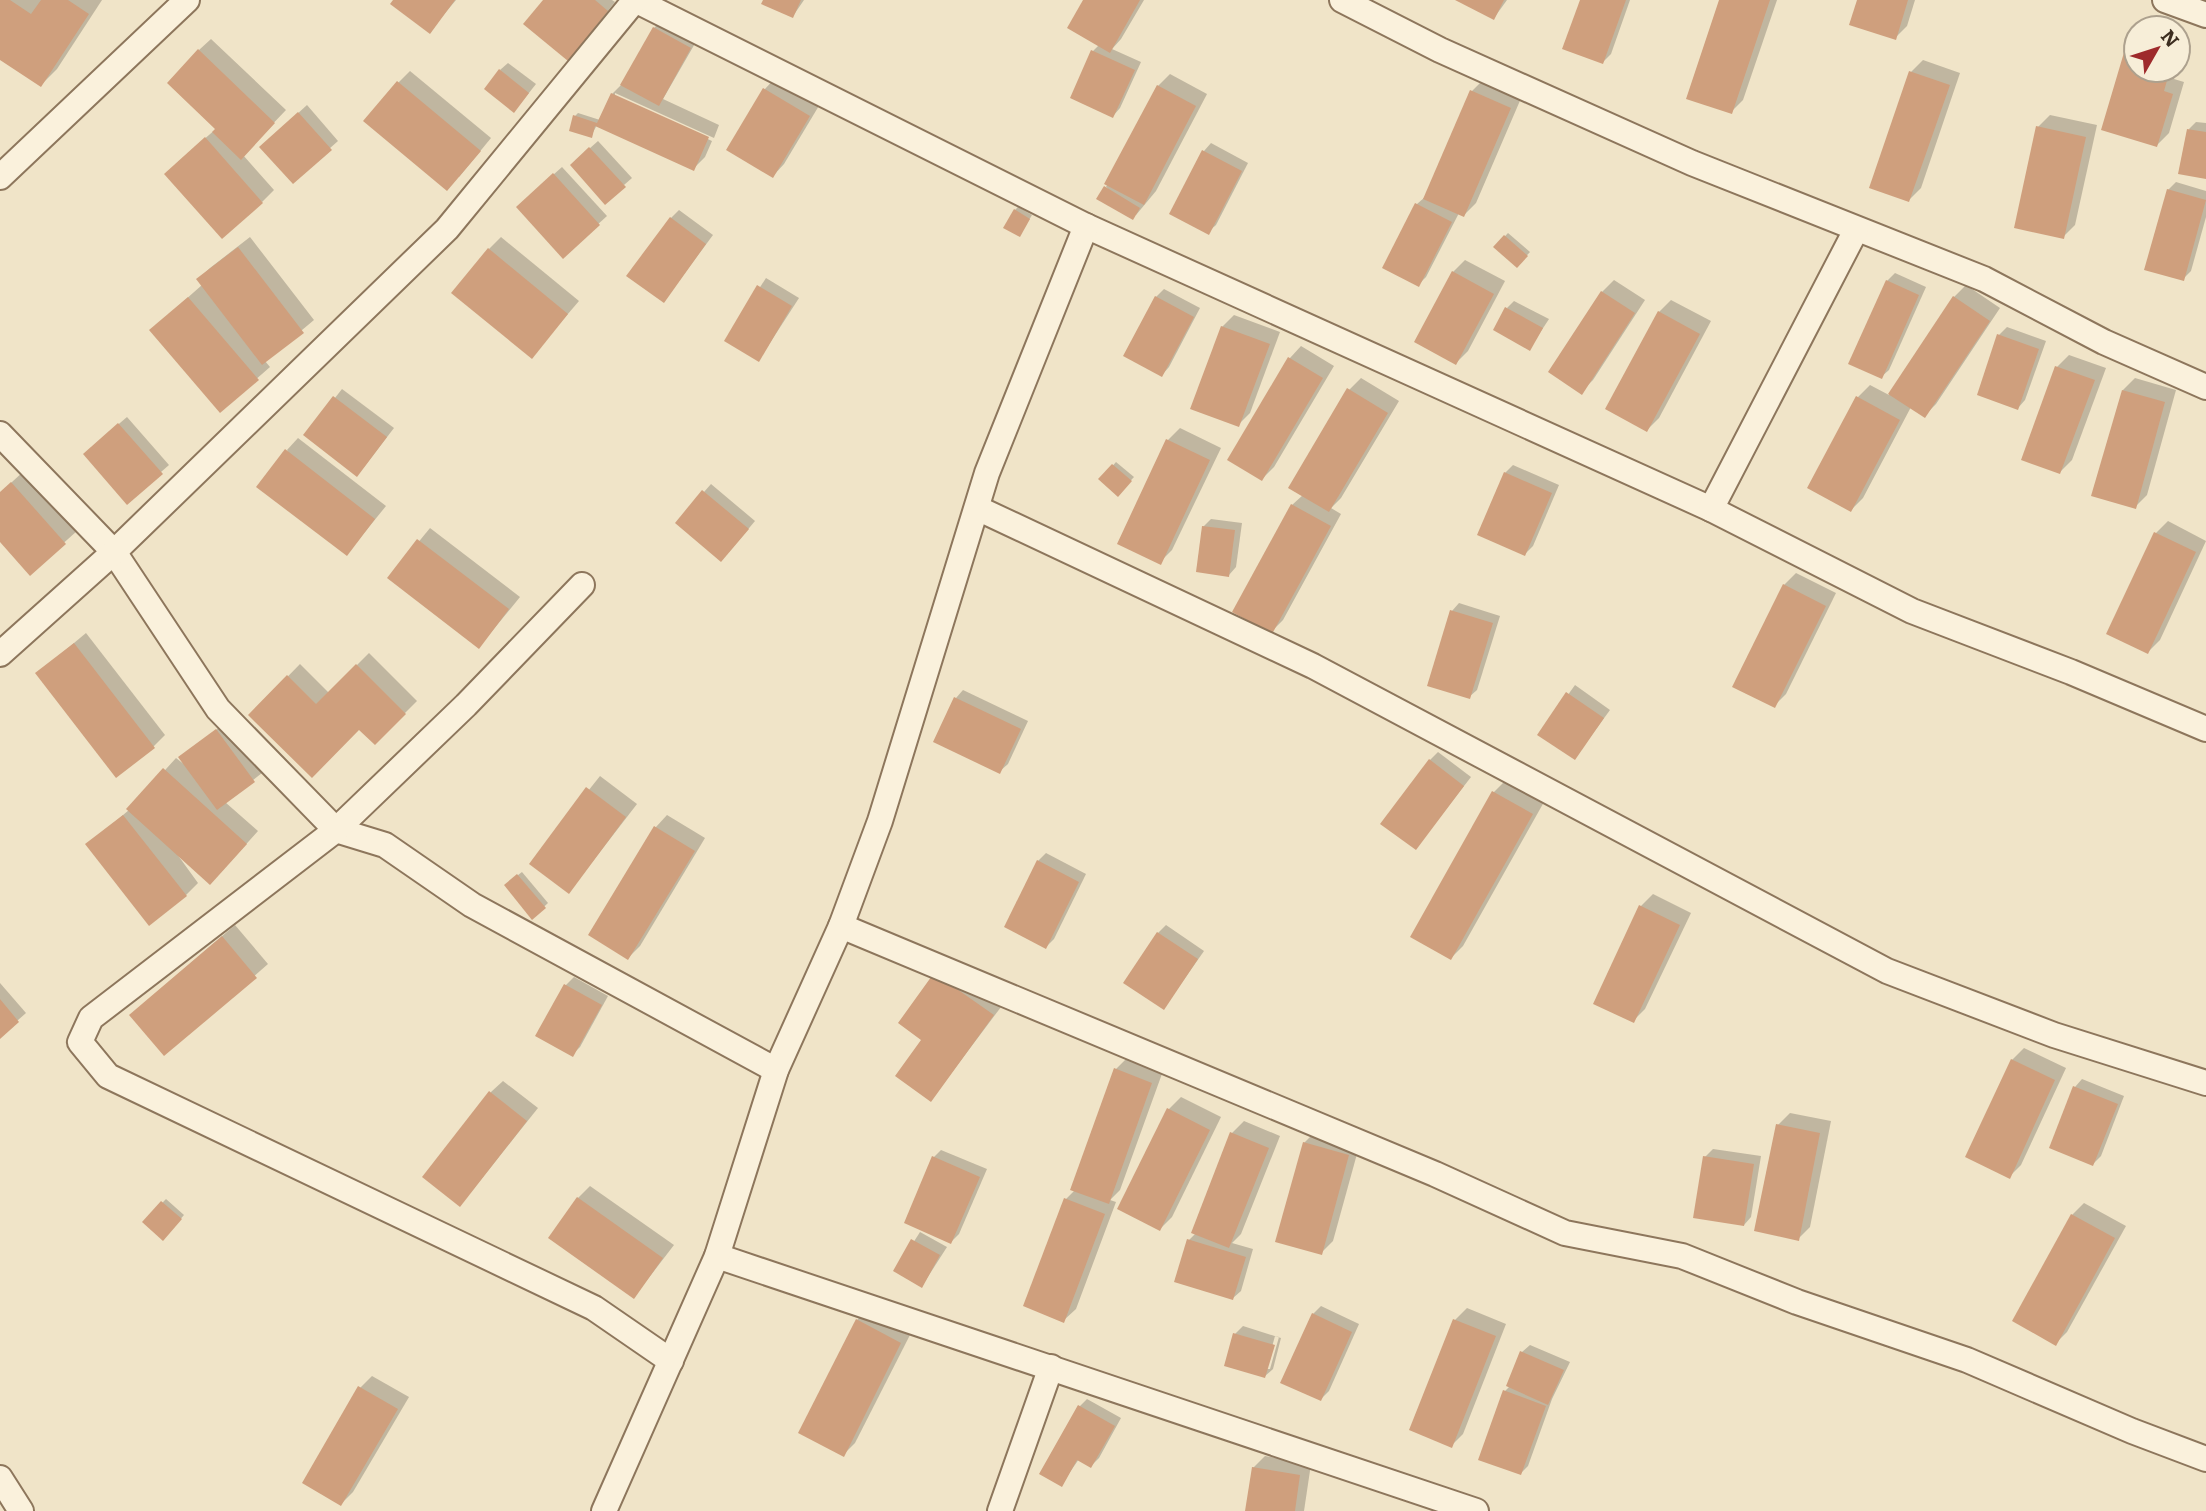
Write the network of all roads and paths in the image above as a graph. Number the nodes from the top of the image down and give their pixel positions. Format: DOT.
graph roads {
  1 [pos="187,0"];
  2 [pos="635,0"];
  3 [pos="1342,0"];
  4 [pos="2165,0"];
  5 [pos="2206,15"];
  6 [pos="0,177"];
  7 [pos="1086,226"];
  8 [pos="1856,230"];
  9 [pos="2206,387"];
  10 [pos="0,434"];
  11 [pos="977,508"];
  12 [pos="1712,509"];
  13 [pos="114,552"];
  14 [pos="582,585"];
  15 [pos="0,654"];
  16 [pos="2206,729"];
  17 [pos="336,830"];
  18 [pos="841,926"];
  19 [pos="776,1069"];
  20 [pos="2206,1083"];
  21 [pos="717,1256"];
  22 [pos="671,1361"];
  23 [pos="1051,1367"];
  24 [pos="2206,1459"];
  25 [pos="0,1478"];
  26 [pos="21,1511"];
  27 [pos="604,1511"];
  28 [pos="1000,1511"];
  29 [pos="1476,1511"];
  1 -- 6 [label="street"];
  2 -- 7 [label="street"];
  2 -- 13 [label="street"];
  3 -- 8 [label="street"];
  4 -- 5 [label="street"];
  7 -- 11 [label="street"];
  7 -- 12 [label="street"];
  8 -- 9 [label="street"];
  8 -- 12 [label="street"];
  10 -- 13 [label="street"];
  11 -- 18 [label="street"];
  11 -- 20 [label="street"];
  12 -- 16 [label="street"];
  13 -- 15 [label="street"];
  13 -- 17 [label="street"];
  14 -- 17 [label="street"];
  17 -- 19 [label="street"];
  17 -- 22 [label="street"];
  18 -- 19 [label="street"];
  18 -- 24 [label="street"];
  19 -- 21 [label="street"];
  21 -- 22 [label="street"];
  21 -- 23 [label="street"];
  22 -- 27 [label="street"];
  23 -- 28 [label="street"];
  23 -- 29 [label="street"];
  25 -- 26 [label="street"];
}
